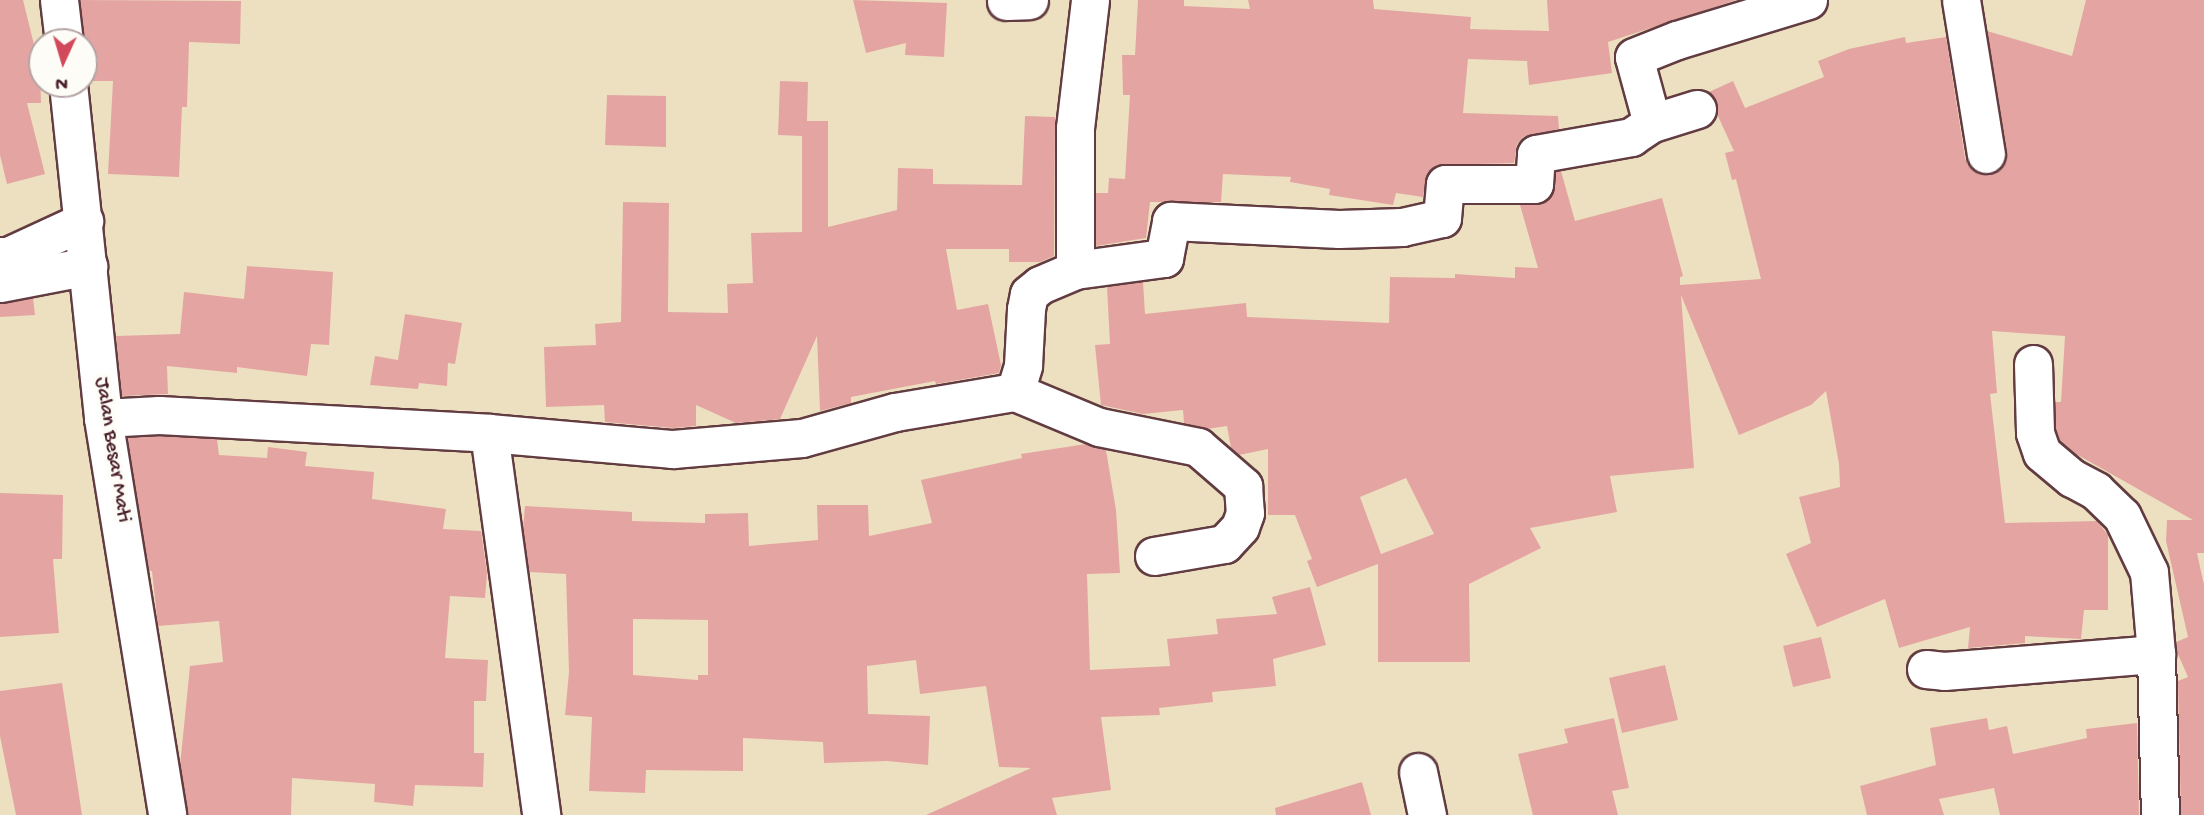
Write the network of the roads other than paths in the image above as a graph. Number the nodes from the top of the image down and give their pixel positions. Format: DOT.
graph roads {
  1 [pos="59,0"];
  2 [pos="1090,0"];
  3 [pos="1808,0"];
  4 [pos="1961,0"];
  5 [pos="62,28"];
  6 [pos="70,98"];
  7 [pos="1697,109"];
  8 [pos="1652,123"];
  9 [pos="1986,154"];
  10 [pos="84,221"];
  11 [pos="0,256"];
  12 [pos="88,266"];
  13 [pos="1075,270"];
  14 [pos="0,283"];
  15 [pos="2033,364"];
  16 [pos="1015,393"];
  17 [pos="103,418"];
  18 [pos="489,433"];
  19 [pos="1154,556"];
  20 [pos="2156,654"];
  21 [pos="1926,669"];
  22 [pos="1418,772"];
  23 [pos="167,815"];
  24 [pos="541,815"];
  25 [pos="1427,815"];
  26 [pos="2160,815"];
  1 -- 5 [label="street"];
  2 -- 13 [label="street"];
  3 -- 8 [label="street"];
  4 -- 9 [label="street"];
  6 -- 10 [label="street, Jalan Besar Mati"];
  7 -- 8 [label="street"];
  8 -- 13 [label="street"];
  10 -- 11 [label="street"];
  10 -- 12 [label="street, Jalan Besar Mati"];
  12 -- 14 [label="street"];
  12 -- 17 [label="street, Jalan Besar Mati"];
  13 -- 16 [label="street"];
  15 -- 20 [label="street"];
  16 -- 18 [label="street"];
  16 -- 19 [label="street"];
  17 -- 18 [label="street"];
  17 -- 23 [label="street, Jalan Besar Mati"];
  18 -- 24 [label="street"];
  20 -- 21 [label="street"];
  20 -- 26 [label="street"];
  22 -- 25 [label="street"];
}
